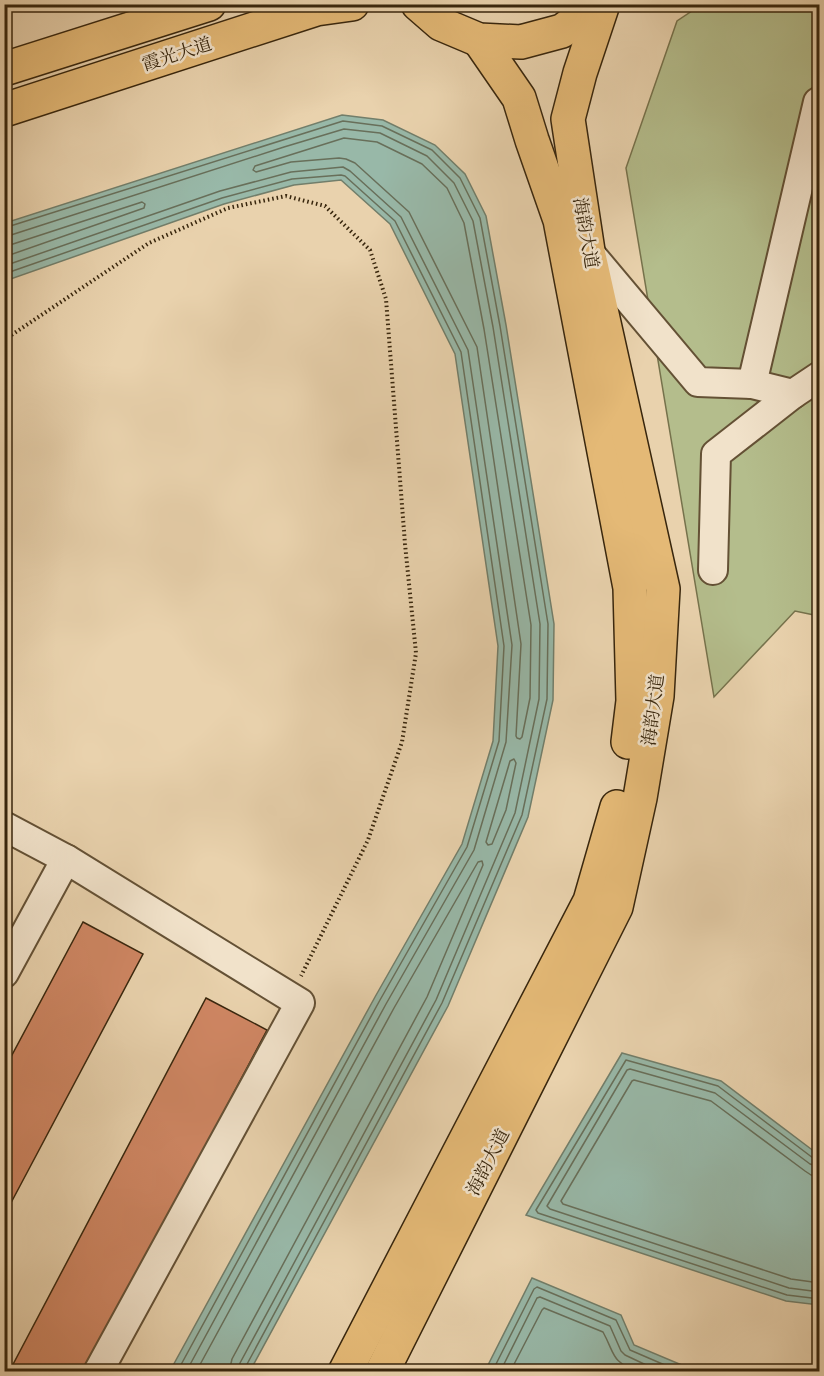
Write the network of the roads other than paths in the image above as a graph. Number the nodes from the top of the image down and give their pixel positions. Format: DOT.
graph roads {
  1 [pos="209,4"];
  2 [pos="352,4"];
  3 [pos="418,4"];
  4 [pos="601,4"];
  5 [pos="479,40"];
  6 [pos="4,69"];
  7 [pos="819,101"];
  8 [pos="4,110"];
  9 [pos="588,251"];
  10 [pos="819,376"];
  11 [pos="752,384"];
  12 [pos="793,394"];
  13 [pos="713,570"];
  14 [pos="4,826"];
  15 [pos="66,859"];
  16 [pos="4,973"];
  17 [pos="98,1371"];
  18 [pos="345,1371"];
  19 [pos="382,1371"];
  1 -- 6 [label="main road, 霞光大道"];
  2 -- 8 [label="main road, 霞光大道"];
  3 -- 5 [label="main road"];
  4 -- 5 [label="main road"];
  4 -- 9 [label="main road, 海韵大道"];
  5 -- 18 [label="main road, 海韵大道"];
  7 -- 11 [label="street"];
  9 -- 11 [label="street"];
  9 -- 19 [label="main road, 海韵大道"];
  10 -- 12 [label="street"];
  11 -- 12 [label="street"];
  12 -- 13 [label="street"];
  14 -- 15 [label="street"];
  15 -- 16 [label="street"];
  15 -- 17 [label="street"];
}
